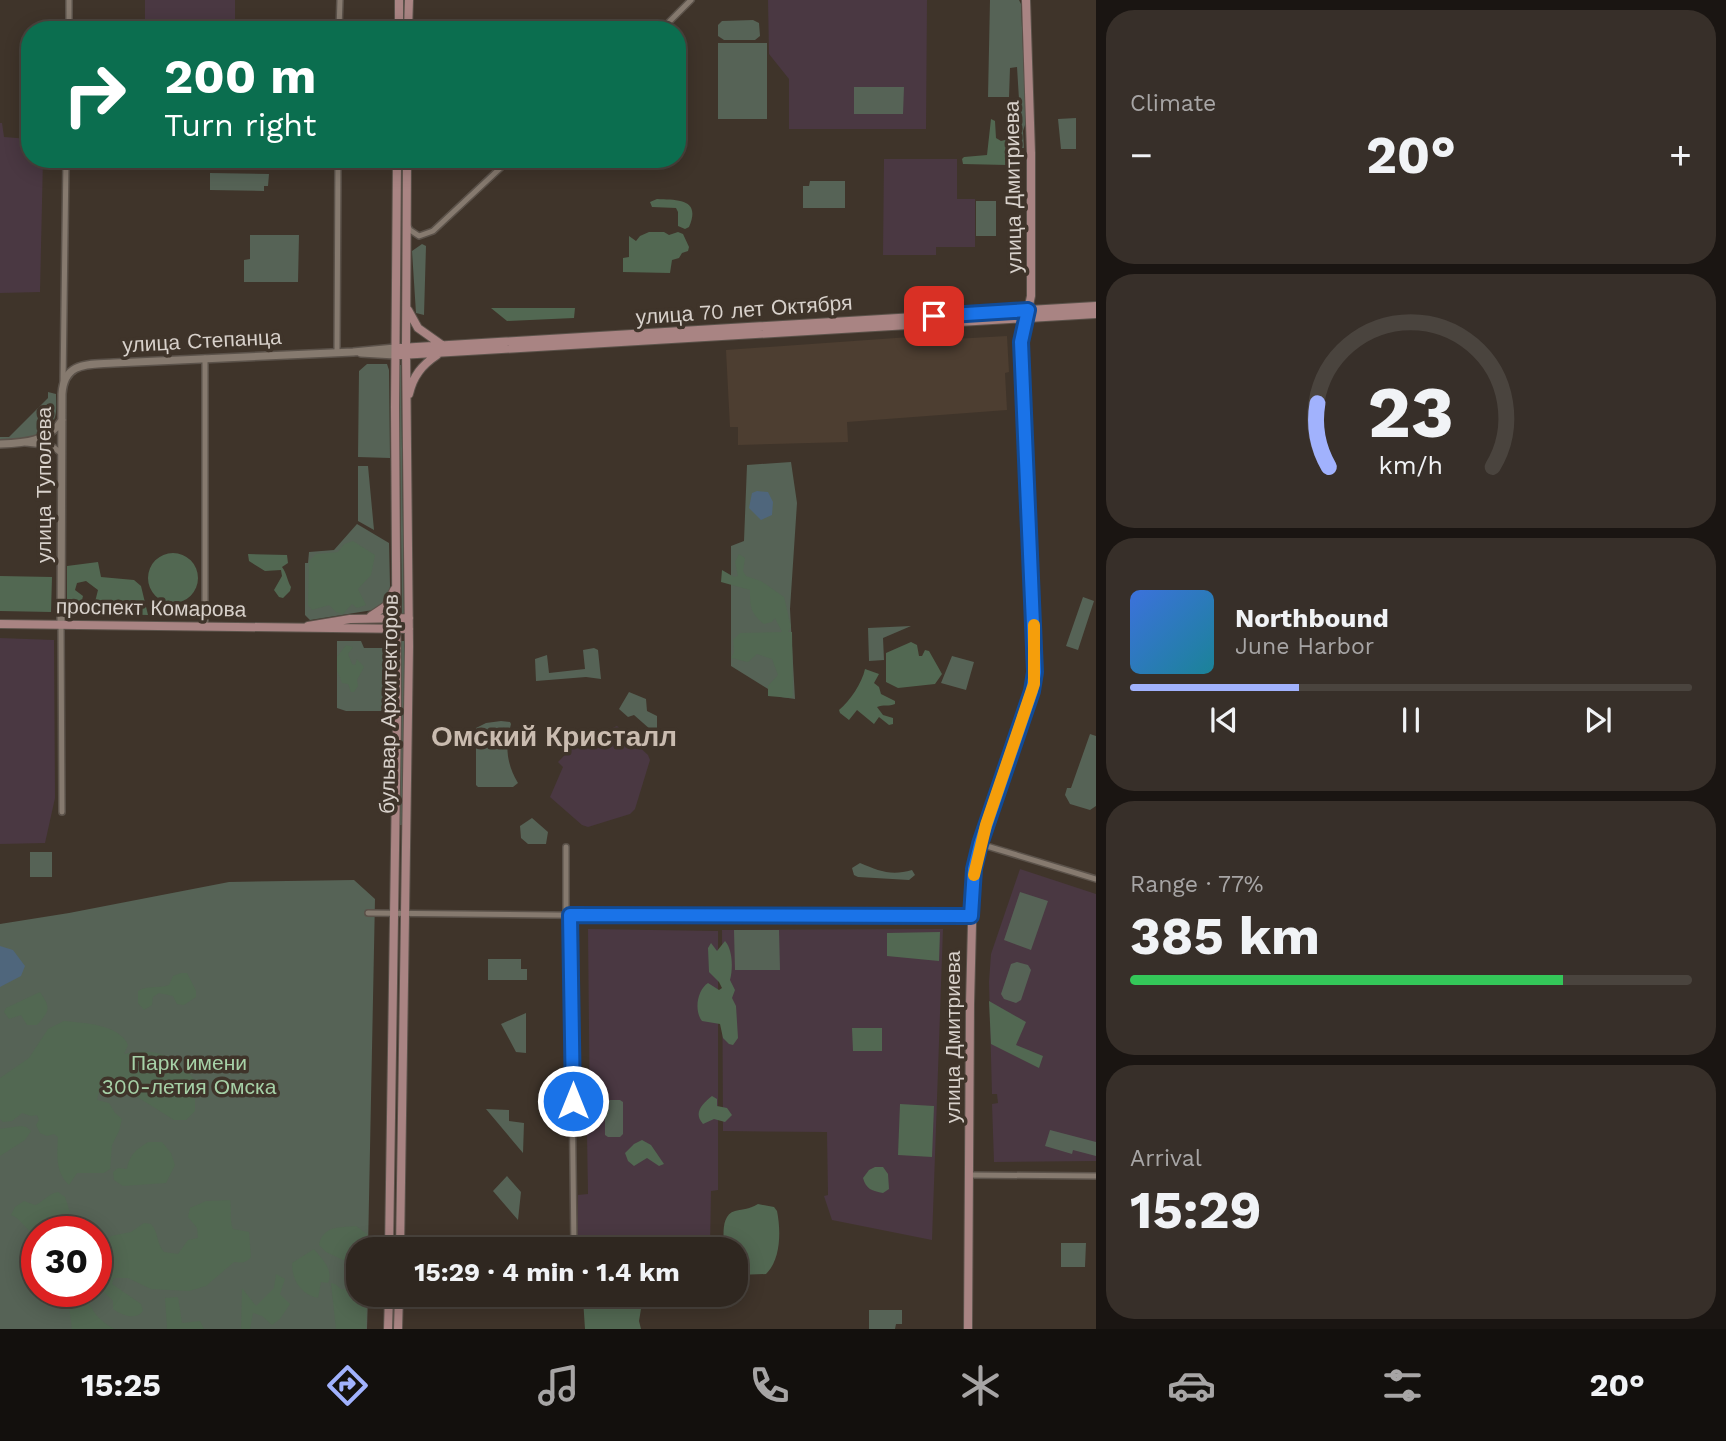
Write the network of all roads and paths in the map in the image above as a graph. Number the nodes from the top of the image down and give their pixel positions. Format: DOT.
graph roads {
  1 [pos="69,0"];
  2 [pos="340,0"];
  3 [pos="399,0"];
  4 [pos="409,0"];
  5 [pos="691,0"];
  6 [pos="1026,0"];
  7 [pos="69,21"];
  8 [pos="340,21"];
  9 [pos="399,21"];
  10 [pos="408,21"];
  11 [pos="670,21"];
  12 [pos="66,168"];
  13 [pos="338,168"];
  14 [pos="397,168"];
  15 [pos="407,168"];
  16 [pos="500,168"];
  17 [pos="407,225"];
  18 [pos="420,236"];
  19 [pos="407,251"];
  20 [pos="406,304"];
  21 [pos="1096,306"];
  22 [pos="1027,314"];
  23 [pos="1096,314"];
  24 [pos="442,350"];
  25 [pos="395,351"];
  26 [pos="406,351"];
  27 [pos="337,353"];
  28 [pos="62,358"];
  29 [pos="205,358"];
  30 [pos="76,368"];
  31 [pos="63,384"];
  32 [pos="406,407"];
  33 [pos="62,419"];
  34 [pos="23,443"];
  35 [pos="0,444"];
  36 [pos="62,454"];
  37 [pos="396,580"];
  38 [pos="367,618"];
  39 [pos="396,618"];
  40 [pos="409,618"];
  41 [pos="0,624"];
  42 [pos="61,624"];
  43 [pos="205,625"];
  44 [pos="302,627"];
  45 [pos="396,629"];
  46 [pos="409,629"];
  47 [pos="62,812"];
  48 [pos="980,844"];
  49 [pos="566,847"];
  50 [pos="1096,879"];
  51 [pos="368,913"];
  52 [pos="399,914"];
  53 [pos="568,915"];
  54 [pos="971,916"];
  55 [pos="969,1175"];
  56 [pos="1096,1176"];
  57 [pos="389,1237"];
  58 [pos="400,1237"];
  59 [pos="574,1237"];
  60 [pos="388,1307"];
  61 [pos="399,1307"];
  62 [pos="388,1329"];
  63 [pos="398,1329"];
  64 [pos="968,1329"];
  1 -- 7 [label="street"];
  2 -- 8 [label="street"];
  3 -- 9 [label="main road"];
  4 -- 10 [label="main road"];
  5 -- 11 [label="street"];
  6 -- 22 [label="main road, улица Дмитриева"];
  12 -- 28 [label="street, улица Туполева"];
  13 -- 27 [label="street"];
  14 -- 25 [label="main road, бульвар Архитекторов"];
  15 -- 17 [label="main road, бульвар Архитекторов"];
  16 -- 18 [label="street"];
  17 -- 18 [label="street"];
  17 -- 19 [label="main road, бульвар Архитекторов"];
  18 -- 19 [label="street"];
  19 -- 20 [label="main road, бульвар Архитекторов"];
  20 -- 24 [label="main road"];
  20 -- 26 [label="main road, бульвар Архитекторов"];
  21 -- 22 [label="main road, улица 70 лет Октября"];
  22 -- 23 [label="main road, улица 70 лет Октября"];
  22 -- 24 [label="main road, улица 70 лет Октября"];
  22 -- 48 [label="main road, улица Дмитриева"];
  24 -- 26 [label="main road, улица 70 лет Октября"];
  24 -- 32 [label="main road"];
  25 -- 26 [label="main road, улица 70 лет Октября"];
  25 -- 27 [label="street, улица Степанца"];
  25 -- 37 [label="main road, бульвар Архитекторов"];
  26 -- 32 [label="main road, бульвар Архитекторов"];
  27 -- 29 [label="street, улица Степанца"];
  28 -- 30 [label="street"];
  28 -- 31 [label="street, улица Туполева"];
  29 -- 30 [label="street, улица Степанца"];
  29 -- 43 [label="street"];
  30 -- 31 [label="street"];
  31 -- 33 [label="street, улица Туполева"];
  32 -- 40 [label="main road, бульвар Архитекторов"];
  33 -- 34 [label="street"];
  33 -- 36 [label="street, улица Туполева"];
  34 -- 35 [label="street"];
  34 -- 36 [label="street"];
  36 -- 42 [label="street, улица Туполева"];
  37 -- 38 [label="main road"];
  37 -- 39 [label="main road, бульвар Архитекторов"];
  38 -- 39 [label="main road, проспект Комарова"];
  38 -- 44 [label="main road, проспект Комарова"];
  39 -- 40 [label="main road, проспект Комарова"];
  39 -- 45 [label="main road, бульвар Архитекторов"];
  40 -- 46 [label="main road, бульвар Архитекторов"];
  41 -- 42 [label="main road, проспект Комарова"];
  42 -- 43 [label="main road, проспект Комарова"];
  42 -- 47 [label="street, улица Туполева"];
  43 -- 44 [label="main road, проспект Комарова"];
  44 -- 45 [label="main road, проспект Комарова"];
  45 -- 46 [label="main road, проспект Комарова"];
  45 -- 52 [label="main road, бульвар Архитекторов"];
  46 -- 52 [label="main road, бульвар Архитекторов"];
  48 -- 50 [label="street"];
  48 -- 54 [label="main road, улица Дмитриева"];
  49 -- 53 [label="street"];
  51 -- 52 [label="street"];
  52 -- 53 [label="street"];
  52 -- 57 [label="main road, бульвар Архитекторов"];
  52 -- 58 [label="main road, бульвар Архитекторов"];
  53 -- 54 [label="street"];
  53 -- 59 [label="street"];
  54 -- 55 [label="main road, улица Дмитриева"];
  55 -- 56 [label="street"];
  55 -- 64 [label="main road, улица Дмитриева"];
  60 -- 62 [label="main road"];
  61 -- 63 [label="main road"];
}
